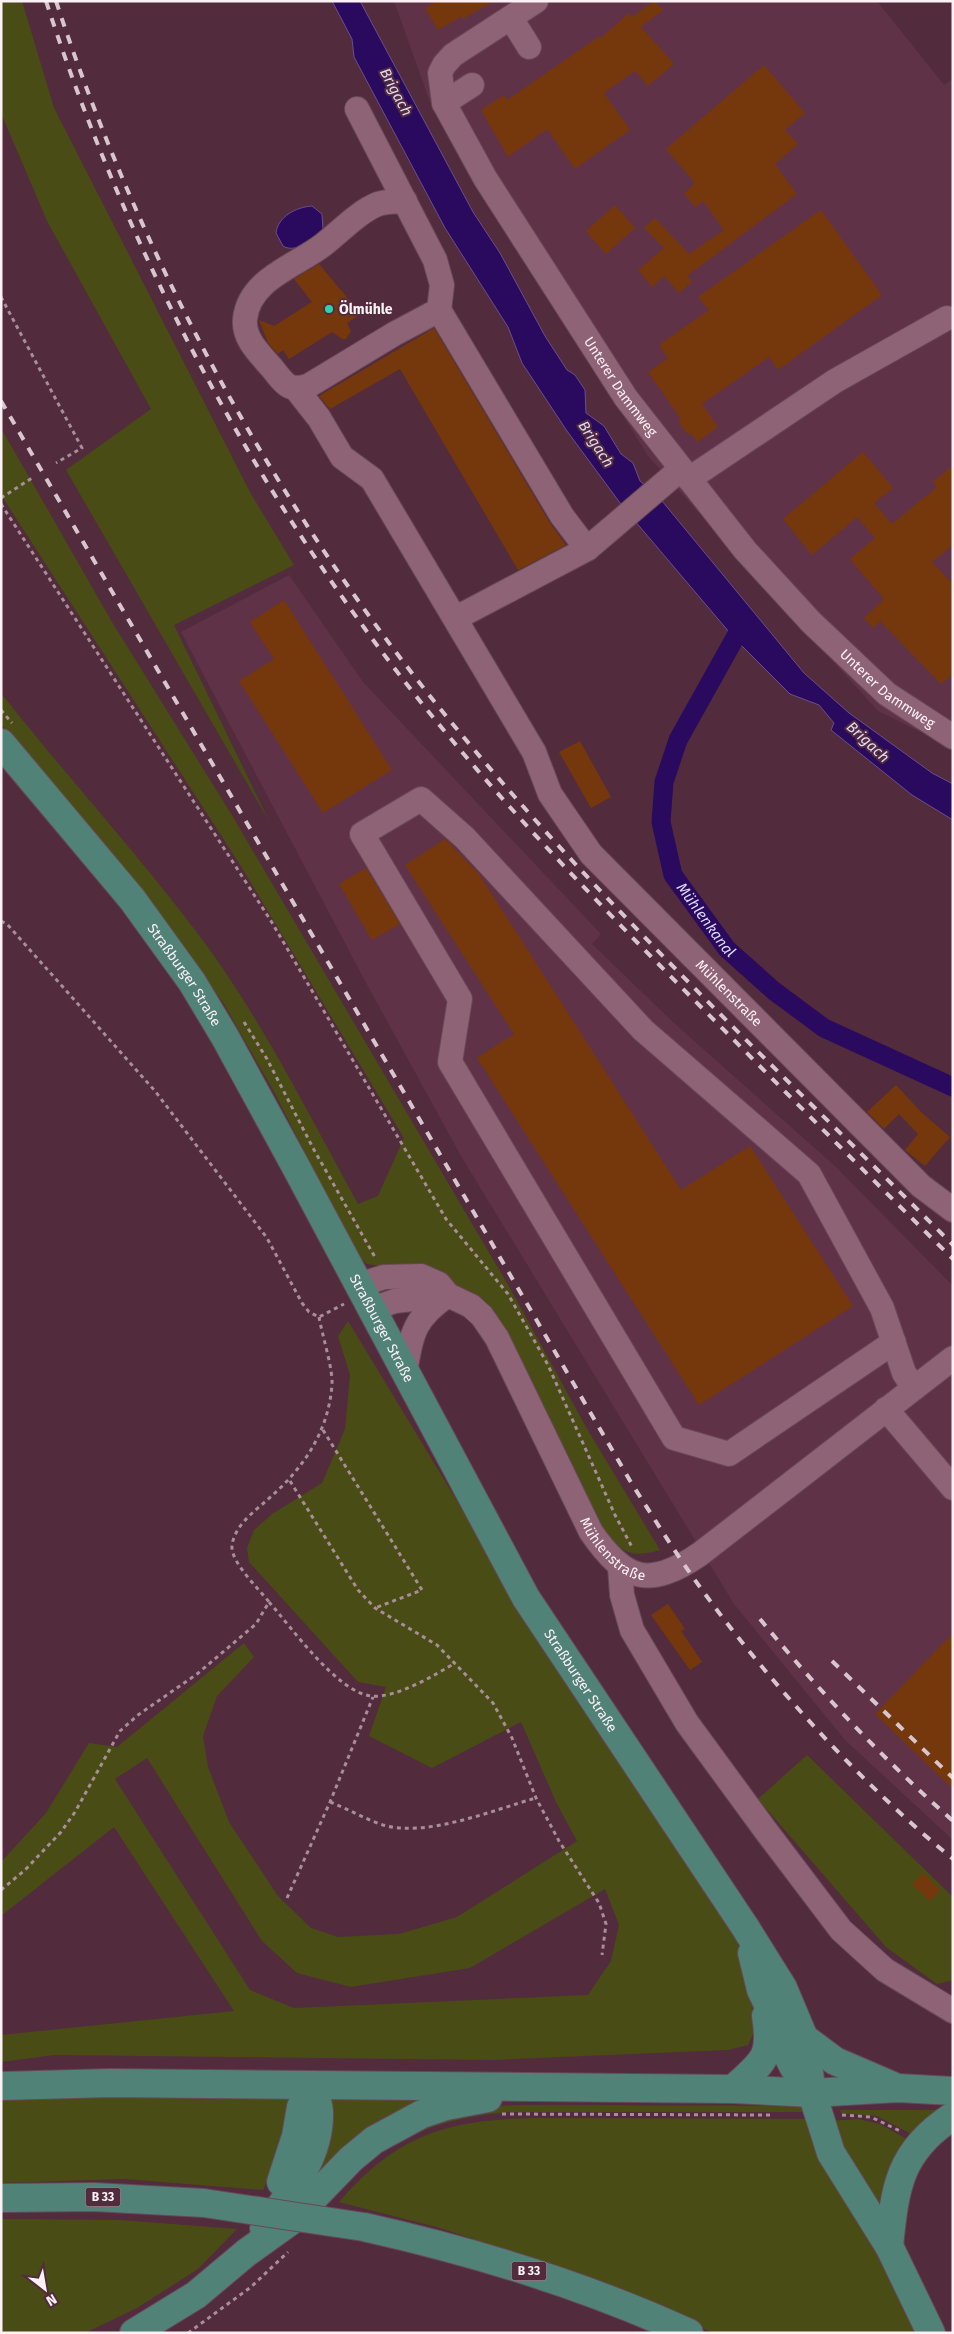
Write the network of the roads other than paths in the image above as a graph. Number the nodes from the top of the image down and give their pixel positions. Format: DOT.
graph roads {
  1 [pos="520,19"];
  2 [pos="485,53"];
  3 [pos="472,85"];
  4 [pos="444,103"];
  5 [pos="357,109"];
  6 [pos="405,202"];
  7 [pos="439,310"];
  8 [pos="947,318"];
  9 [pos="297,390"];
  10 [pos="680,476"];
  11 [pos="587,549"];
  12 [pos="456,618"];
  13 [pos="953,738"];
  14 [pos="1,743"];
  15 [pos="953,1210"];
  16 [pos="448,1294"];
  17 [pos="365,1296"];
  18 [pos="894,1342"];
  19 [pos="953,1358"];
  20 [pos="405,1372"];
  21 [pos="914,1388"];
  22 [pos="886,1409"];
  23 [pos="953,1488"];
  24 [pos="620,1567"];
  25 [pos="745,1927"];
  26 [pos="761,1990"];
  27 [pos="953,2011"];
  28 [pos="804,2038"];
  29 [pos="313,2085"];
  30 [pos="1,2086"];
  31 [pos="564,2087"];
  32 [pos="898,2088"];
  33 [pos="733,2089"];
  34 [pos="953,2091"];
  35 [pos="816,2104"];
  36 [pos="953,2116"];
  37 [pos="1,2198"];
  38 [pos="889,2246"];
  39 [pos="246,2253"];
  40 [pos="134,2333"];
  41 [pos="689,2333"];
  42 [pos="931,2333"];
  1 -- 2 [label="street"];
  1 -- 4 [label="street, Unterer Dammweg"];
  3 -- 4 [label="street"];
  4 -- 10 [label="street, Unterer Dammweg"];
  5 -- 6 [label="street"];
  6 -- 7 [label="street"];
  6 -- 9 [label="street, Mühlenstraße"];
  7 -- 9 [label="street"];
  7 -- 11 [label="street"];
  8 -- 10 [label="street"];
  9 -- 12 [label="street, Mühlenstraße"];
  10 -- 11 [label="street"];
  10 -- 13 [label="street, Unterer Dammweg"];
  11 -- 12 [label="street"];
  12 -- 15 [label="street, Mühlenstraße"];
  14 -- 17 [label="main road, Straßburger Straße"];
  16 -- 17 [label="street, Mühlenstraße"];
  16 -- 20 [label="street"];
  16 -- 24 [label="street, Mühlenstraße"];
  17 -- 20 [label="main road, Straßburger Straße"];
  18 -- 18 [label="street"];
  18 -- 21 [label="street"];
  19 -- 21 [label="street, Mühlenstraße"];
  20 -- 25 [label="main road, Straßburger Straße"];
  21 -- 22 [label="street, Mühlenstraße"];
  22 -- 23 [label="street"];
  22 -- 24 [label="street, Mühlenstraße"];
  24 -- 27 [label="street"];
  25 -- 26 [label="main road, Straßburger Straße"];
  25 -- 28 [label="main road, Straßburger Straße"];
  26 -- 33 [label="main road, Straßburger Straße"];
  26 -- 35 [label="main road, Straßburger Straße"];
  28 -- 32 [label="main road"];
  28 -- 35 [label="main road, Straßburger Straße"];
  29 -- 30 [label="main road"];
  29 -- 31 [label="main road"];
  29 -- 39 [label="main road"];
  31 -- 33 [label="main road"];
  31 -- 39 [label="main road"];
  32 -- 34 [label="main road"];
  32 -- 35 [label="main road"];
  33 -- 35 [label="main road"];
  35 -- 38 [label="main road"];
  36 -- 38 [label="main road"];
  37 -- 41 [label="main road, B 33, bridge"];
  38 -- 42 [label="main road"];
  39 -- 40 [label="main road"];
}
